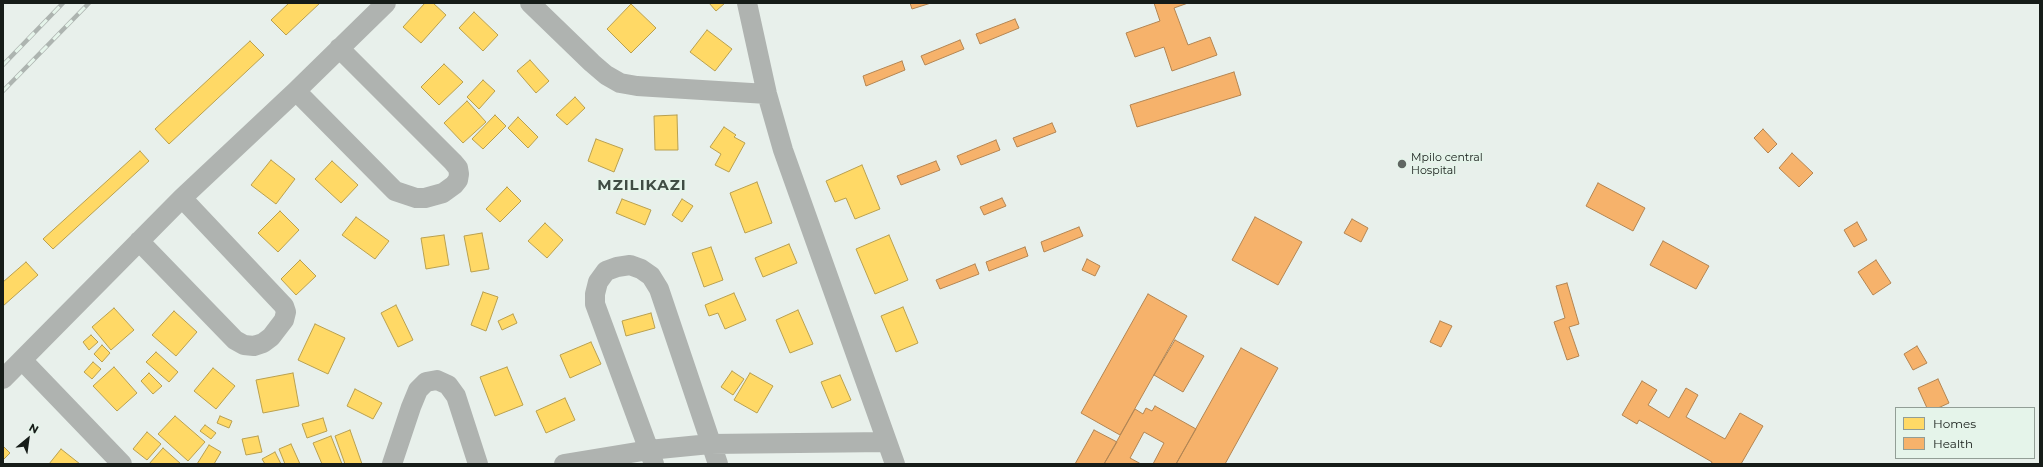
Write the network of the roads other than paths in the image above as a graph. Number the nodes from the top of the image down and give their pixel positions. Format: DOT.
graph roads {
  1 [pos="386,3"];
  2 [pos="530,3"];
  3 [pos="747,3"];
  4 [pos="339,48"];
  5 [pos="296,91"];
  6 [pos="767,94"];
  7 [pos="182,198"];
  8 [pos="139,241"];
  9 [pos="22,360"];
  10 [pos="3,379"];
  11 [pos="887,442"];
  12 [pos="710,444"];
  13 [pos="652,457"];
  14 [pos="122,464"];
  15 [pos="392,464"];
  16 [pos="478,464"];
  17 [pos="564,464"];
  18 [pos="718,464"];
  19 [pos="895,464"];
  1 -- 4 [label="street"];
  2 -- 6 [label="street"];
  3 -- 6 [label="street"];
  4 -- 5 [label="street"];
  4 -- 5 [label="street"];
  5 -- 7 [label="street"];
  6 -- 11 [label="street"];
  7 -- 8 [label="street"];
  7 -- 8 [label="street"];
  8 -- 9 [label="street"];
  9 -- 10 [label="street"];
  9 -- 14 [label="street"];
  11 -- 12 [label="street"];
  11 -- 19 [label="street"];
  12 -- 13 [label="street"];
  12 -- 13 [label="street"];
  12 -- 18 [label="street"];
  13 -- 17 [label="street"];
  15 -- 16 [label="street"];
}
